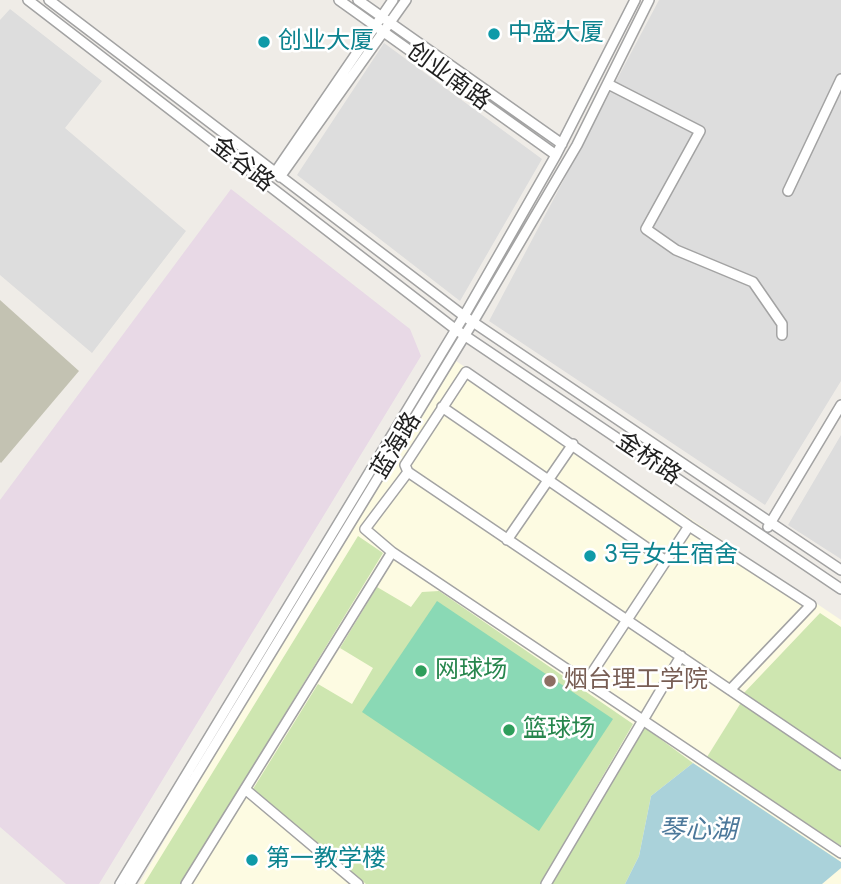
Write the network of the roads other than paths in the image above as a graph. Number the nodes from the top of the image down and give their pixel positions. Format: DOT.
graph roads {
  1 [pos="28,0"];
  2 [pos="49,0"];
  3 [pos="340,0"];
  4 [pos="358,0"];
  5 [pos="393,0"];
  6 [pos="406,0"];
  7 [pos="635,0"];
  8 [pos="649,0"];
  9 [pos="382,24"];
  10 [pos="841,79"];
  11 [pos="608,84"];
  12 [pos="562,144"];
  13 [pos="556,155"];
  14 [pos="277,175"];
  15 [pos="788,191"];
  16 [pos="464,316"];
  17 [pos="473,322"];
  18 [pos="455,329"];
  19 [pos="782,335"];
  20 [pos="464,336"];
  21 [pos="841,405"];
  22 [pos="442,407"];
  23 [pos="573,444"];
  24 [pos="408,472"];
  25 [pos="770,523"];
  26 [pos="689,526"];
  27 [pos="762,536"];
  28 [pos="508,540"];
  29 [pos="392,552"];
  30 [pos="666,561"];
  31 [pos="841,570"];
  32 [pos="841,589"];
  33 [pos="627,620"];
  34 [pos="681,656"];
  35 [pos="586,682"];
  36 [pos="730,690"];
  37 [pos="643,720"];
  38 [pos="841,765"];
  39 [pos="245,789"];
  40 [pos="841,853"];
  41 [pos="120,884"];
  42 [pos="130,884"];
  43 [pos="186,884"];
  44 [pos="358,884"];
  45 [pos="546,884"];
  1 -- 18 [label="street, 金谷路"];
  2 -- 14 [label="street, 金谷路"];
  3 -- 9 [label="street, 创业南路"];
  4 -- 9 [label="street, 创业南路"];
  5 -- 9 [label="street"];
  6 -- 9 [label="street"];
  7 -- 12 [label="street, 蓝海路"];
  8 -- 11 [label="street, 蓝海路"];
  9 -- 12 [label="street, 创业南路"];
  9 -- 13 [label="street, 创业南路"];
  9 -- 14 [label="street"];
  10 -- 15 [label="street"];
  11 -- 17 [label="street, 蓝海路"];
  11 -- 19 [label="street"];
  12 -- 13 [label="street, 蓝海路"];
  13 -- 16 [label="street, 蓝海路"];
  14 -- 16 [label="street, 金谷路"];
  16 -- 17 [label="street, 金桥路"];
  16 -- 18 [label="street, 蓝海路"];
  17 -- 20 [label="street, 蓝海路"];
  17 -- 25 [label="street, 金桥路"];
  18 -- 20 [label="street, 金桥路"];
  18 -- 41 [label="street, 蓝海路"];
  20 -- 27 [label="street, 金桥路"];
  20 -- 42 [label="street, 蓝海路"];
  21 -- 25 [label="street"];
  22 -- 23 [label="street"];
  22 -- 24 [label="street"];
  22 -- 30 [label="street"];
  23 -- 26 [label="street"];
  23 -- 28 [label="street"];
  24 -- 28 [label="street"];
  24 -- 29 [label="street"];
  25 -- 27 [label="street"];
  25 -- 31 [label="street, 金桥路"];
  26 -- 30 [label="street"];
  26 -- 36 [label="street"];
  27 -- 32 [label="street, 金桥路"];
  28 -- 33 [label="street"];
  29 -- 35 [label="street"];
  29 -- 39 [label="street"];
  30 -- 33 [label="street"];
  33 -- 34 [label="street"];
  33 -- 35 [label="street"];
  34 -- 36 [label="street"];
  34 -- 37 [label="street"];
  35 -- 37 [label="street"];
  36 -- 38 [label="street"];
  37 -- 40 [label="street"];
  37 -- 45 [label="street"];
  39 -- 43 [label="street"];
  39 -- 44 [label="street"];
}
